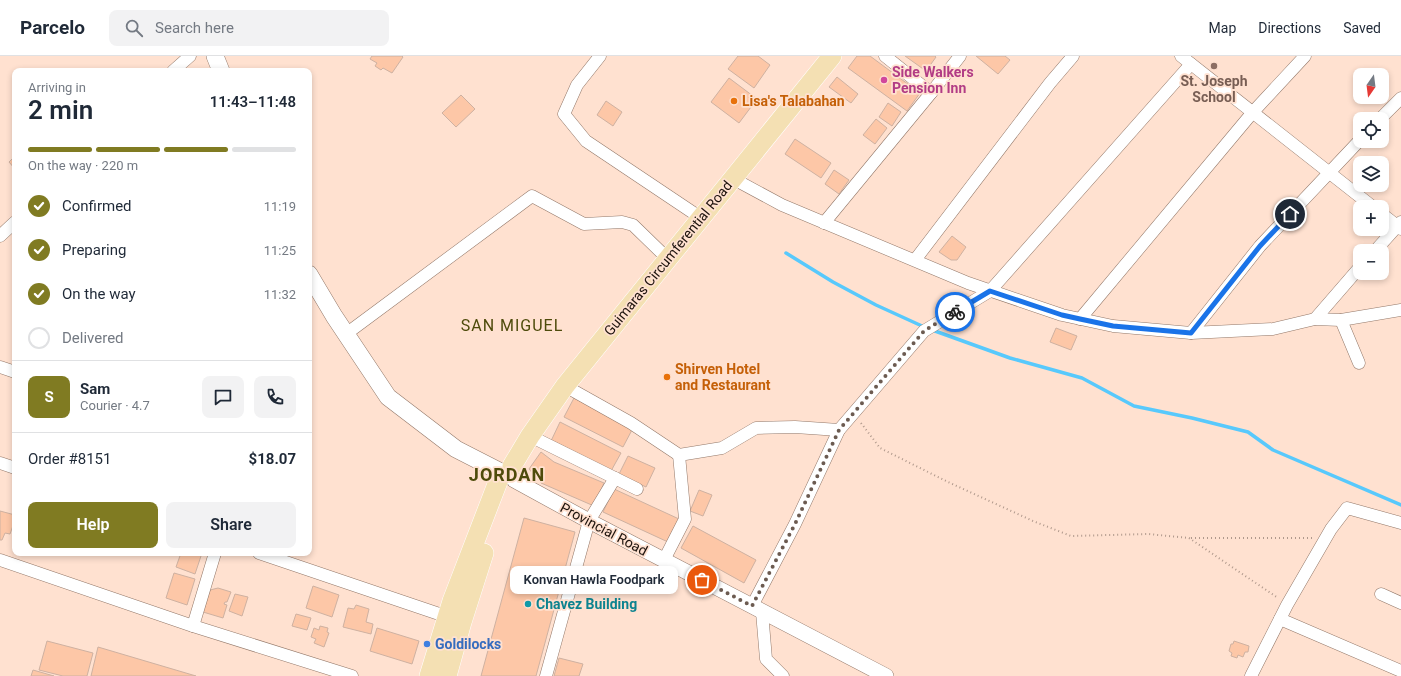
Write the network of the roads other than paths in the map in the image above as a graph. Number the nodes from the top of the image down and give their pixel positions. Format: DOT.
graph roads {
  1 [pos="190,56"];
  2 [pos="215,56"];
  3 [pos="600,56"];
  4 [pos="832,56"];
  5 [pos="885,56"];
  6 [pos="960,56"];
  7 [pos="1073,56"];
  8 [pos="1181,56"];
  9 [pos="1305,56"];
  10 [pos="1191,64"];
  11 [pos="176,68"];
  12 [pos="220,68"];
  13 [pos="931,93"];
  14 [pos="1401,98"];
  15 [pos="1253,112"];
  16 [pos="1387,112"];
  17 [pos="1353,147"];
  18 [pos="1329,172"];
  19 [pos="732,178"];
  20 [pos="1364,200"];
  21 [pos="701,218"];
  22 [pos="1389,219"];
  23 [pos="824,223"];
  24 [pos="12,225"];
  25 [pos="1400,226"];
  26 [pos="0,236"];
  27 [pos="1382,244"];
  28 [pos="668,259"];
  29 [pos="915,260"];
  30 [pos="1353,275"];
  31 [pos="312,280"];
  32 [pos="990,291"];
  33 [pos="1401,310"];
  34 [pos="1080,319"];
  35 [pos="1316,319"];
  36 [pos="1341,320"];
  37 [pos="1191,333"];
  38 [pos="346,334"];
  39 [pos="1359,363"];
  40 [pos="0,367"];
  41 [pos="12,371"];
  42 [pos="565,386"];
  43 [pos="839,430"];
  44 [pos="530,436"];
  45 [pos="679,455"];
  46 [pos="0,463"];
  47 [pos="12,467"];
  48 [pos="506,476"];
  49 [pos="615,478"];
  50 [pos="637,489"];
  51 [pos="589,521"];
  52 [pos="1401,523"];
  53 [pos="214,556"];
  54 [pos="268,556"];
  55 [pos="0,560"];
  56 [pos="664,560"];
  57 [pos="1381,594"];
  58 [pos="1401,603"];
  59 [pos="757,609"];
  60 [pos="448,617"];
  61 [pos="1280,619"];
  62 [pos="193,626"];
  63 [pos="1401,671"];
  64 [pos="352,676"];
  65 [pos="429,676"];
  66 [pos="447,676"];
  67 [pos="546,676"];
  68 [pos="783,676"];
  69 [pos="886,676"];
  70 [pos="1251,676"];
  1 -- 11 [label="street"];
  2 -- 12 [label="main road"];
  3 -- 21 [label="street"];
  4 -- 19 [label="main road, Guimaras Circumferential Road"];
  5 -- 13 [label="street"];
  6 -- 13 [label="street"];
  7 -- 29 [label="street"];
  8 -- 10 [label="street"];
  9 -- 15 [label="street"];
  10 -- 15 [label="street"];
  10 -- 32 [label="street"];
  13 -- 23 [label="street"];
  14 -- 16 [label="street"];
  15 -- 18 [label="street"];
  15 -- 34 [label="street"];
  17 -- 18 [label="street"];
  18 -- 20 [label="street"];
  18 -- 37 [label="street"];
  19 -- 21 [label="main road, Guimaras Circumferential Road"];
  19 -- 23 [label="street"];
  21 -- 28 [label="main road, Guimaras Circumferential Road"];
  22 -- 25 [label="street"];
  23 -- 29 [label="street"];
  24 -- 26 [label="street"];
  25 -- 27 [label="street"];
  28 -- 38 [label="street"];
  28 -- 42 [label="main road, Guimaras Circumferential Road"];
  29 -- 32 [label="street"];
  30 -- 35 [label="street"];
  31 -- 38 [label="main road, Provincial Road"];
  32 -- 34 [label="street"];
  32 -- 43 [label="street"];
  33 -- 36 [label="street"];
  34 -- 37 [label="street"];
  35 -- 36 [label="street"];
  35 -- 37 [label="street"];
  36 -- 39 [label="street"];
  38 -- 48 [label="main road, Provincial Road"];
  40 -- 41 [label="street"];
  42 -- 44 [label="main road, Guimaras Circumferential Road"];
  42 -- 45 [label="street"];
  43 -- 45 [label="street"];
  43 -- 59 [label="street"];
  44 -- 48 [label="main road, Guimaras Circumferential Road"];
  44 -- 49 [label="street"];
  45 -- 56 [label="street"];
  46 -- 47 [label="street"];
  48 -- 51 [label="street, Provincial Road"];
  48 -- 60 [label="main road, Guimaras Circumferential Road"];
  48 -- 66 [label="main road, Guimaras Circumferential Road"];
  49 -- 50 [label="street"];
  49 -- 51 [label="street"];
  51 -- 56 [label="street, Provincial Road"];
  51 -- 67 [label="street"];
  52 -- 61 [label="street"];
  53 -- 62 [label="street"];
  54 -- 60 [label="street"];
  55 -- 62 [label="street"];
  56 -- 59 [label="street, Provincial Road"];
  57 -- 58 [label="street"];
  59 -- 68 [label="street"];
  59 -- 69 [label="street, Provincial Road"];
  60 -- 65 [label="main road, Guimaras Circumferential Road"];
  61 -- 63 [label="street"];
  61 -- 70 [label="street"];
  62 -- 64 [label="street"];
}
